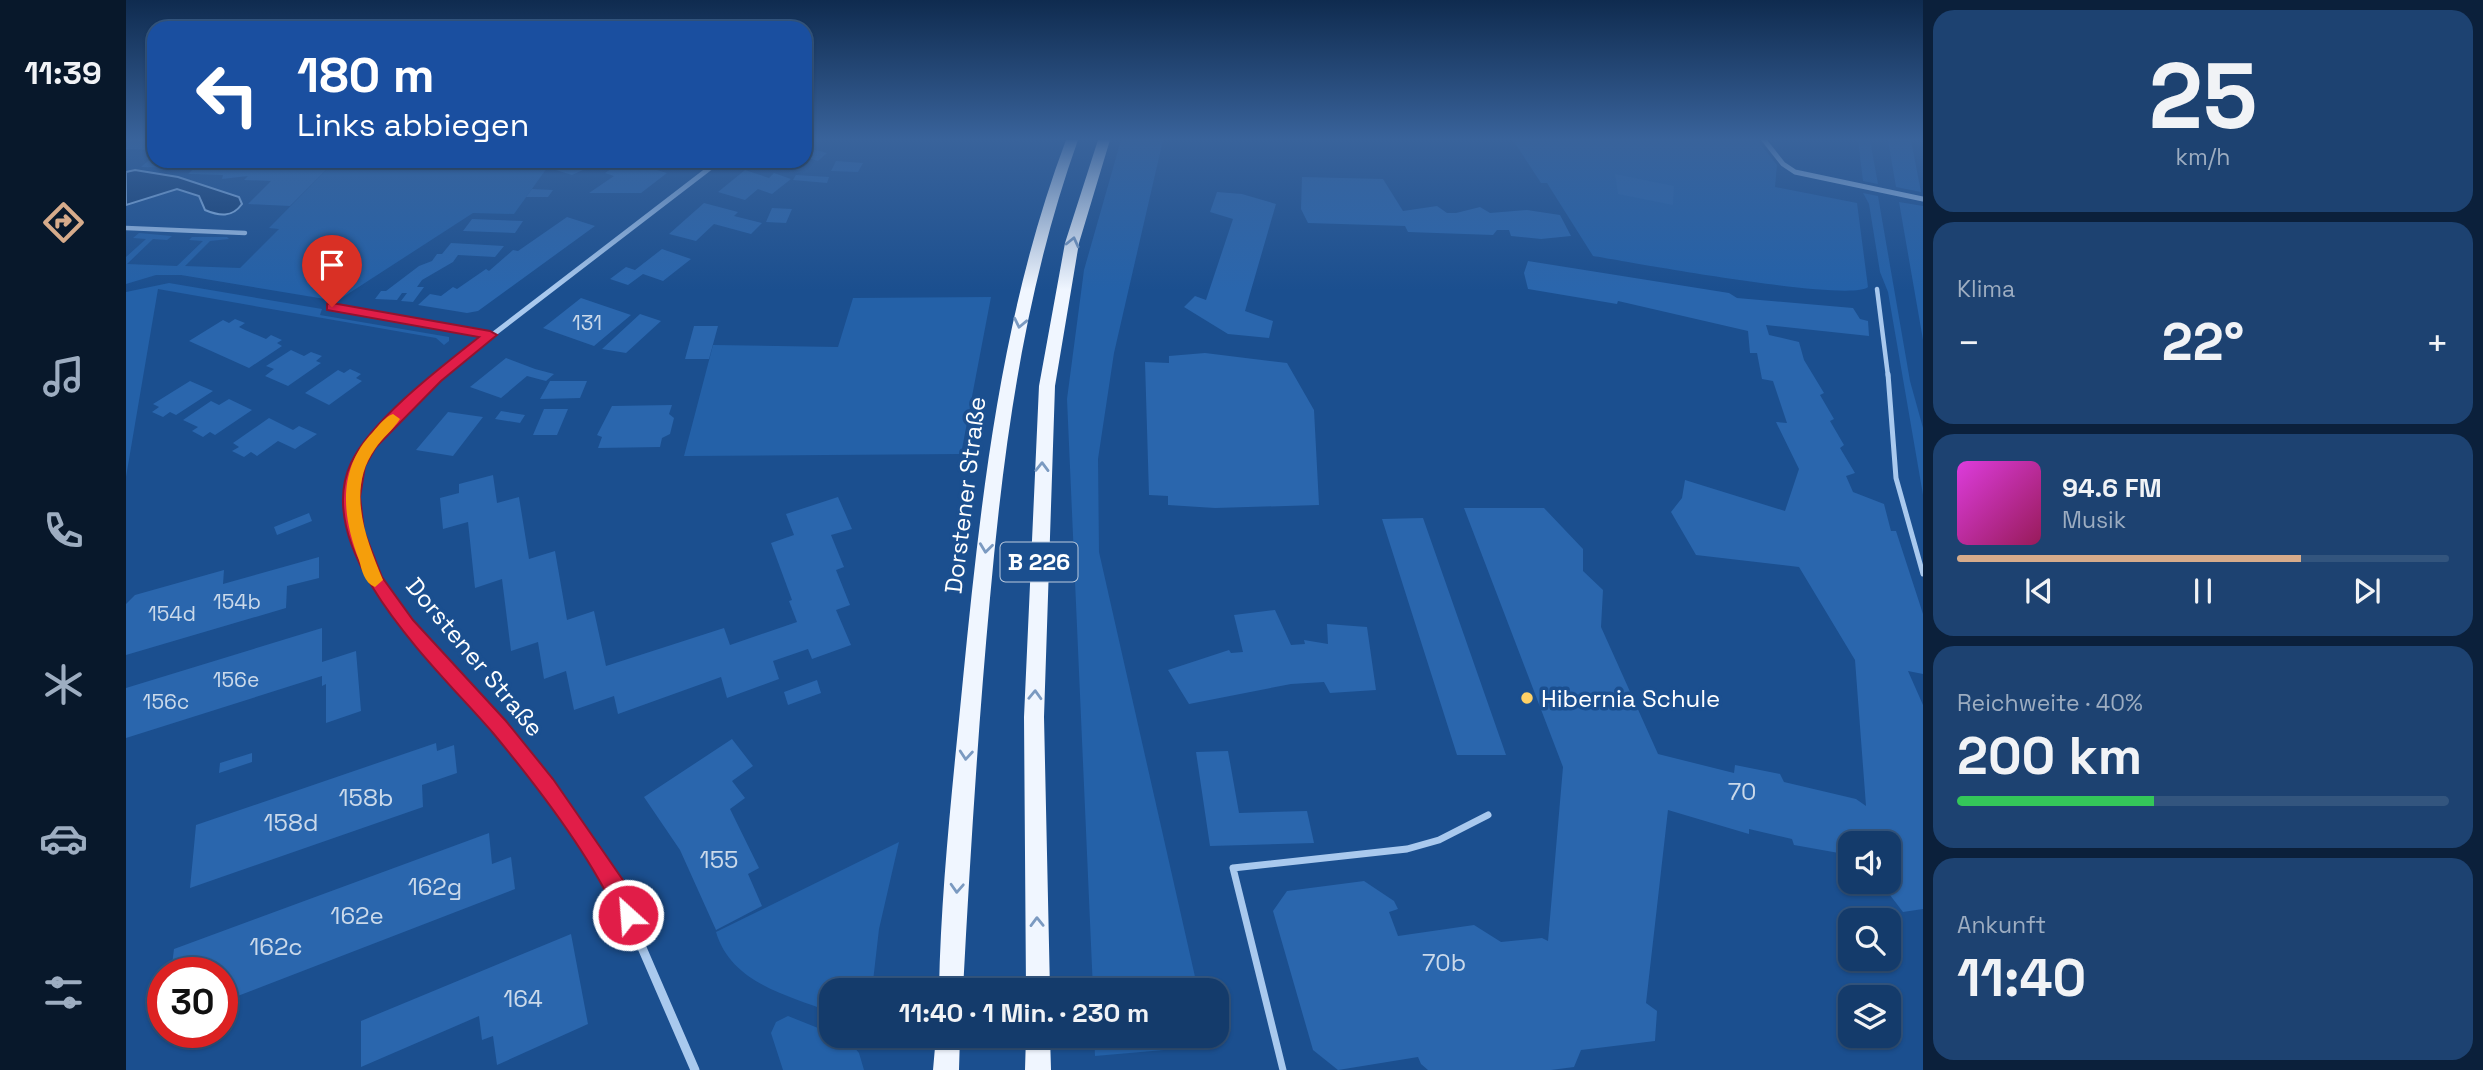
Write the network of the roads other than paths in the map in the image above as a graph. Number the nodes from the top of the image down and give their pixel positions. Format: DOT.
graph roads {
  1 [pos="681,190"];
  2 [pos="1055,190"];
  3 [pos="1088,190"];
  4 [pos="1878,190"];
  5 [pos="1923,199"];
  6 [pos="126,228"];
  7 [pos="245,233"];
  8 [pos="1877,289"];
  9 [pos="332,307"];
  10 [pos="490,335"];
  11 [pos="1923,574"];
  12 [pos="1488,815"];
  13 [pos="952,978"];
  14 [pos="1038,978"];
  15 [pos="947,1048"];
  16 [pos="1038,1048"];
  17 [pos="695,1070"];
  18 [pos="946,1070"];
  19 [pos="1038,1070"];
  20 [pos="1283,1070"];
  1 -- 10 [label="street, Dorstener Straße"];
  2 -- 13 [label="main road, Dorstener Straße / B 226, one-way"];
  14 -- 3 [label="main road, B 226, one-way"];
  4 -- 5 [label="street"];
  6 -- 7 [label="lane"];
  8 -- 11 [label="lane"];
  9 -- 10 [label="lane"];
  10 -- 17 [label="street, Dorstener Straße"];
  12 -- 20 [label="lane"];
  15 -- 18 [label="main road"];
  16 -- 19 [label="main road"];
}
